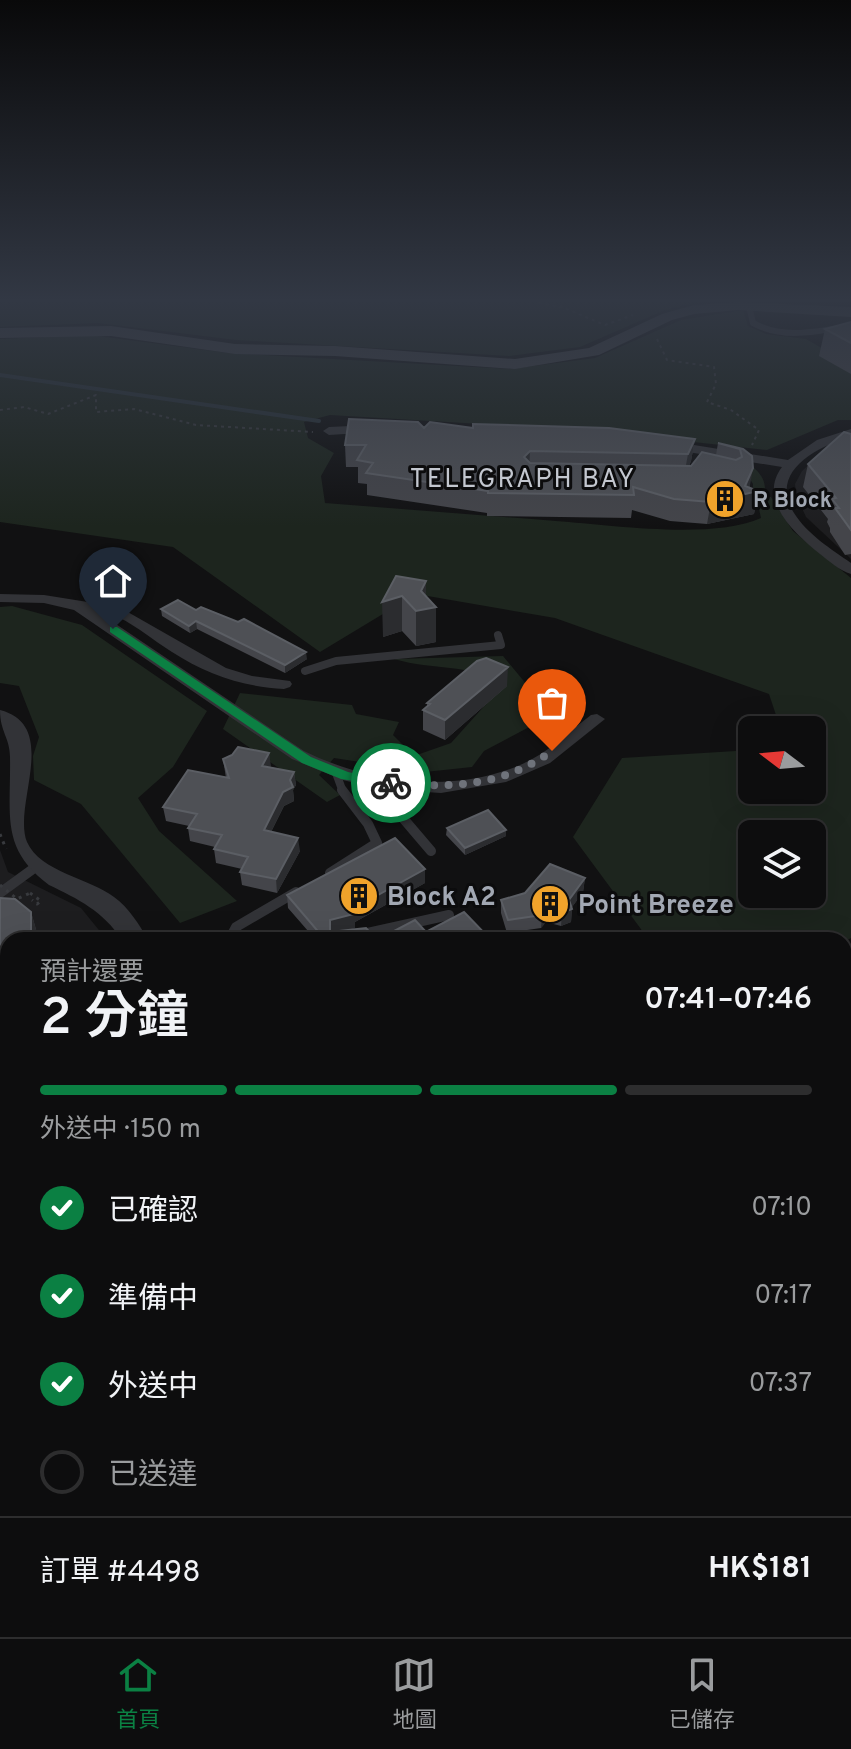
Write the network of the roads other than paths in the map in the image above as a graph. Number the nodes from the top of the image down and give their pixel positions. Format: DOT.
graph roads {
  1 [pos="387,430"];
  2 [pos="323,432"];
  3 [pos="851,433"];
  4 [pos="829,439"];
  5 [pos="656,443"];
  6 [pos="843,445"];
  7 [pos="788,464"];
  8 [pos="851,570"];
  9 [pos="0,598"];
  10 [pos="79,606"];
  11 [pos="498,635"];
  12 [pos="305,671"];
  13 [pos="284,684"];
  14 [pos="0,717"];
  15 [pos="597,719"];
  16 [pos="336,773"];
  17 [pos="371,781"];
  18 [pos="431,851"];
  19 [pos="37,866"];
  20 [pos="322,877"];
  21 [pos="309,884"];
  22 [pos="0,893"];
  23 [pos="449,915"];
  24 [pos="129,932"];
  25 [pos="233,932"];
  26 [pos="372,932"];
  1 -- 2 [label="street"];
  3 -- 4 [label="street"];
  4 -- 6 [label="lane"];
  4 -- 7 [label="street"];
  5 -- 7 [label="street"];
  7 -- 8 [label="street"];
  9 -- 10 [label="street"];
  10 -- 13 [label="street"];
  10 -- 16 [label="street"];
  11 -- 12 [label="lane"];
  14 -- 19 [label="street"];
  15 -- 17 [label="street"];
  16 -- 17 [label="street"];
  16 -- 20 [label="lane"];
  17 -- 18 [label="lane"];
  19 -- 22 [label="lane"];
  19 -- 24 [label="street"];
  21 -- 25 [label="lane"];
  23 -- 26 [label="lane"];
}
